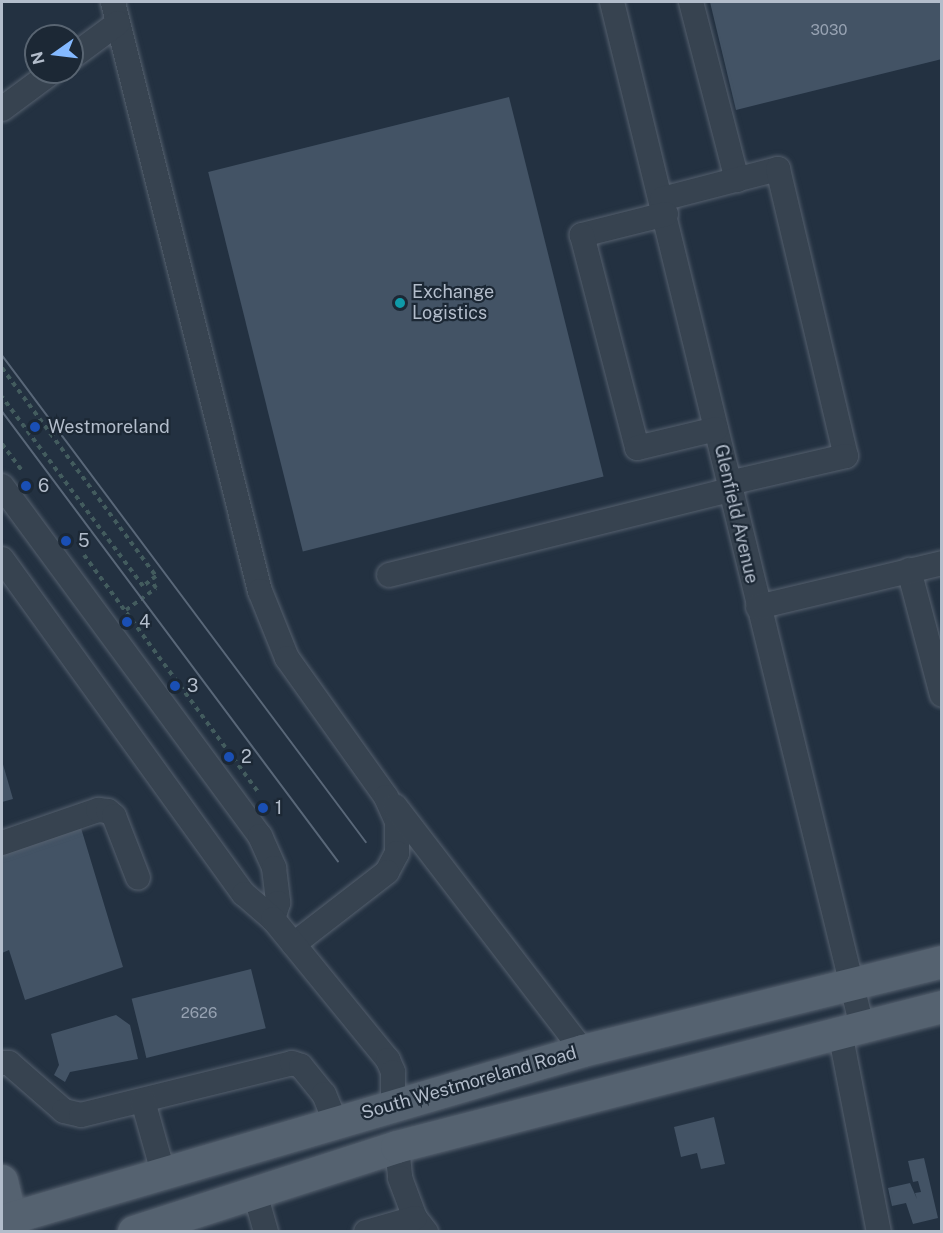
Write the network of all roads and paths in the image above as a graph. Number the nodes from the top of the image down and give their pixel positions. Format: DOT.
graph roads {
  1 [pos="612,2"];
  2 [pos="691,2"];
  3 [pos="115,12"];
  4 [pos="84,44"];
  5 [pos="36,84"];
  6 [pos="2,109"];
  7 [pos="737,180"];
  8 [pos="664,206"];
  9 [pos="2,368"];
  10 [pos="2,397"];
  11 [pos="716,429"];
  12 [pos="2,446"];
  13 [pos="24,474"];
  14 [pos="2,486"];
  15 [pos="730,486"];
  16 [pos="78,547"];
  17 [pos="2,559"];
  18 [pos="942,563"];
  19 [pos="909,570"];
  20 [pos="389,575"];
  21 [pos="151,580"];
  22 [pos="758,607"];
  23 [pos="126,610"];
  24 [pos="942,695"];
  25 [pos="386,797"];
  26 [pos="263,801"];
  27 [pos="2,843"];
  28 [pos="138,878"];
  29 [pos="273,919"];
  30 [pos="294,944"];
  31 [pos="942,962"];
  32 [pos="852,984"];
  33 [pos="942,1007"];
  34 [pos="851,1030"];
  35 [pos="583,1051"];
  36 [pos="2,1064"];
  37 [pos="143,1101"];
  38 [pos="393,1104"];
  39 [pos="335,1121"];
  40 [pos="397,1148"];
  41 [pos="163,1172"];
  42 [pos="2,1181"];
  43 [pos="255,1193"];
  44 [pos="201,1221"];
  45 [pos="9,1223"];
  46 [pos="420,1225"];
  47 [pos="134,1232"];
  48 [pos="266,1232"];
  49 [pos="366,1232"];
  50 [pos="879,1232"];
  1 -- 8 [label="street, Glenfield Avenue"];
  2 -- 7 [label="street"];
  3 -- 4 [label="street"];
  3 -- 25 [label="street"];
  5 -- 6 [label="street"];
  7 -- 8 [label="street"];
  7 -- 15 [label="street"];
  8 -- 11 [label="street, Glenfield Avenue"];
  8 -- 11 [label="street"];
  9 -- 21 [label="path"];
  10 -- 21 [label="path"];
  11 -- 15 [label="street, Glenfield Avenue"];
  12 -- 13 [label="path"];
  14 -- 29 [label="street"];
  15 -- 20 [label="street"];
  15 -- 22 [label="street, Glenfield Avenue"];
  16 -- 23 [label="path"];
  17 -- 29 [label="street"];
  18 -- 19 [label="street"];
  19 -- 22 [label="street"];
  19 -- 24 [label="street"];
  21 -- 23 [label="path"];
  22 -- 32 [label="street, Glenfield Avenue"];
  23 -- 26 [label="path"];
  25 -- 30 [label="street"];
  25 -- 35 [label="street"];
  27 -- 28 [label="street"];
  29 -- 30 [label="street"];
  30 -- 38 [label="street"];
  31 -- 32 [label="main road, South Westmoreland Road"];
  32 -- 34 [label="street, Glenfield Avenue"];
  32 -- 35 [label="main road, South Westmoreland Road"];
  33 -- 34 [label="main road"];
  34 -- 40 [label="main road"];
  34 -- 50 [label="street, Glenfield Avenue"];
  35 -- 38 [label="main road, South Westmoreland Road"];
  36 -- 37 [label="street"];
  37 -- 39 [label="street"];
  37 -- 41 [label="street"];
  38 -- 39 [label="main road, South Westmoreland Road"];
  38 -- 40 [label="main road"];
  39 -- 41 [label="main road, South Westmoreland Road"];
  40 -- 43 [label="main road"];
  40 -- 46 [label="street"];
  41 -- 45 [label="main road, South Westmoreland Road"];
  42 -- 45 [label="main road"];
  43 -- 44 [label="main road"];
  43 -- 48 [label="street"];
  44 -- 47 [label="main road"];
  46 -- 49 [label="street"];
}
